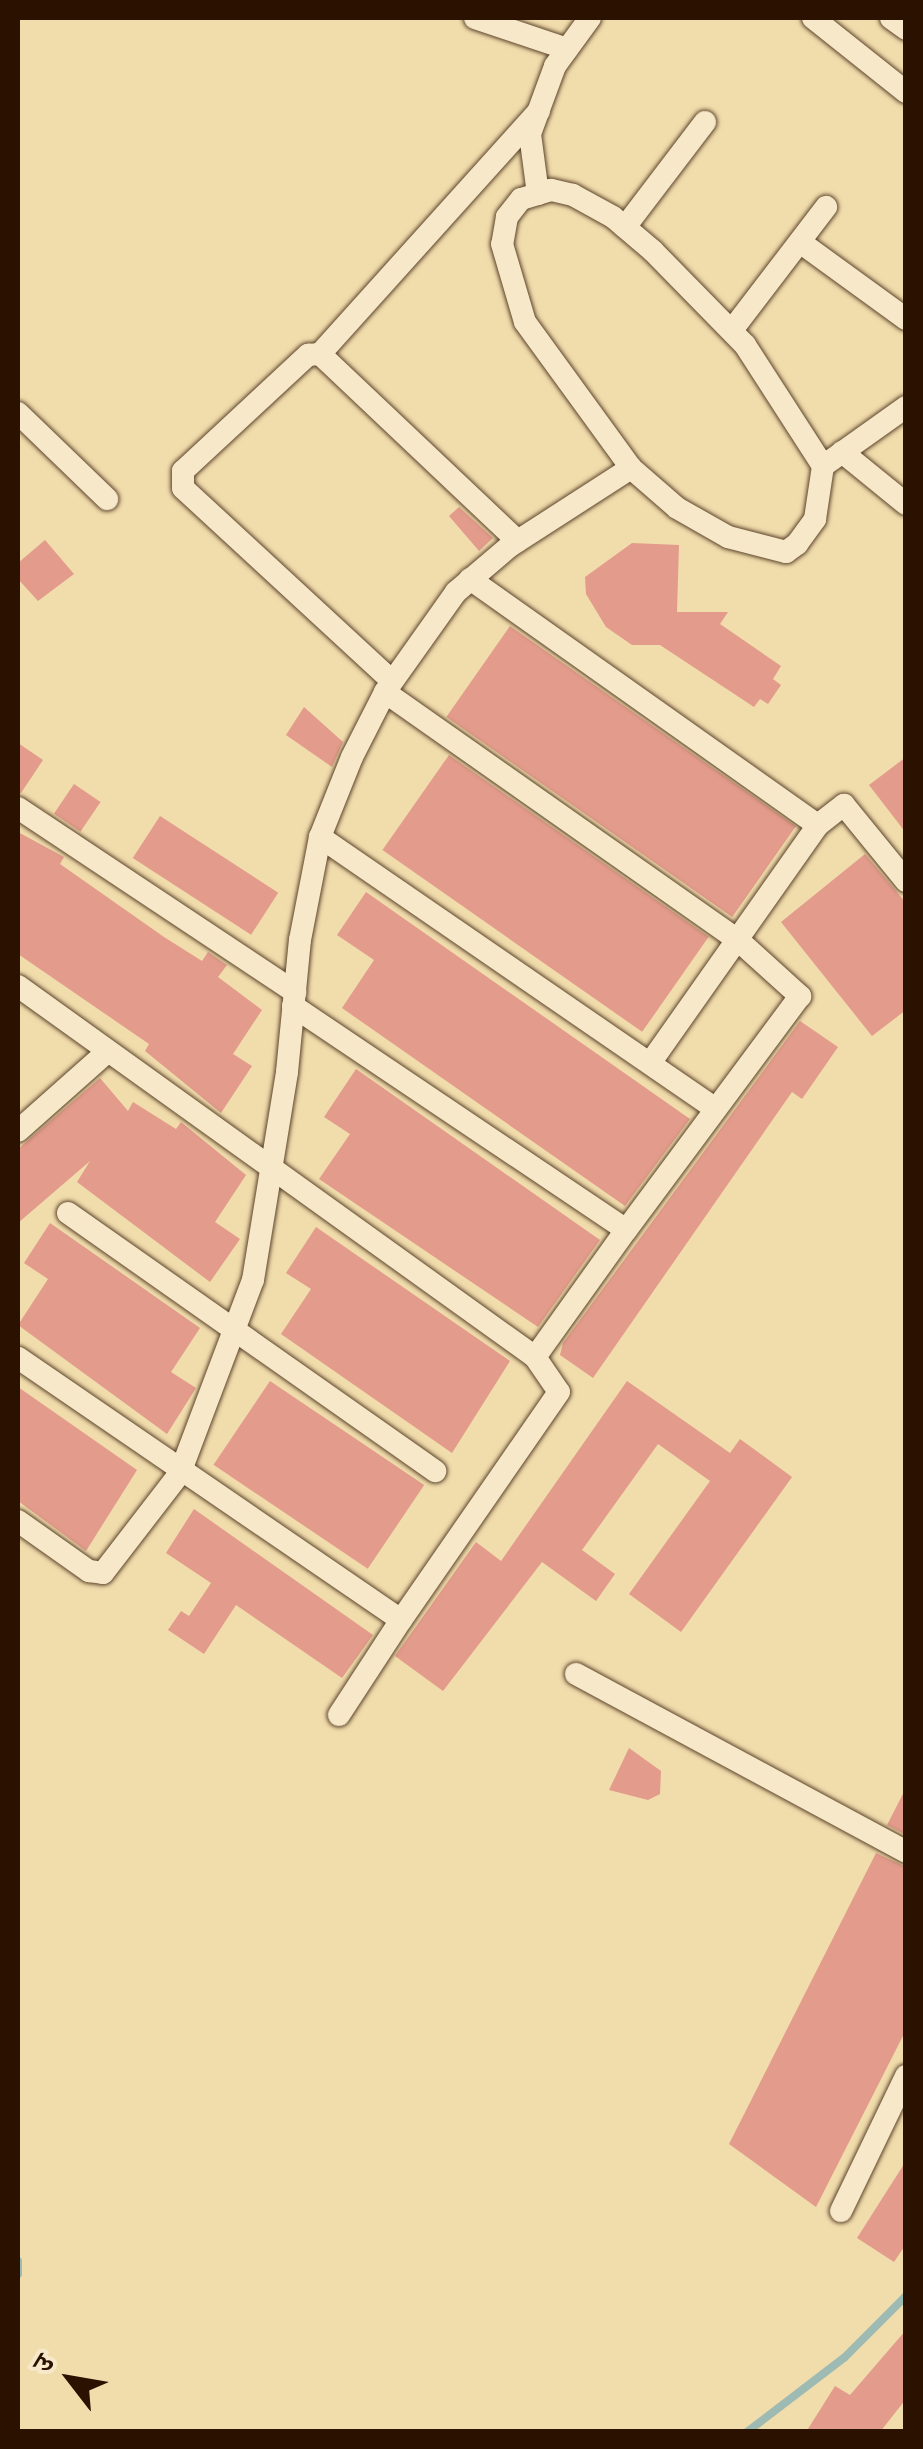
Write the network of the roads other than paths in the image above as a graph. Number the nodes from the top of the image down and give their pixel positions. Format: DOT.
graph roads {
  1 [pos="475,18"];
  2 [pos="590,18"];
  3 [pos="813,18"];
  4 [pos="892,18"];
  5 [pos="906,29"];
  6 [pos="567,48"];
  7 [pos="906,92"];
  8 [pos="539,110"];
  9 [pos="704,122"];
  10 [pos="538,194"];
  11 [pos="826,207"];
  12 [pos="626,228"];
  13 [pos="800,242"];
  14 [pos="906,319"];
  15 [pos="732,330"];
  16 [pos="320,354"];
  17 [pos="906,407"];
  18 [pos="18,413"];
  19 [pos="833,459"];
  20 [pos="631,468"];
  21 [pos="107,499"];
  22 [pos="906,504"];
  23 [pos="518,541"];
  24 [pos="470,579"];
  25 [pos="388,686"];
  26 [pos="18,808"];
  27 [pos="818,825"];
  28 [pos="320,837"];
  29 [pos="906,881"];
  30 [pos="738,940"];
  31 [pos="18,986"];
  32 [pos="294,999"];
  33 [pos="107,1052"];
  34 [pos="650,1064"];
  35 [pos="716,1109"];
  36 [pos="18,1131"];
  37 [pos="272,1174"];
  38 [pos="68,1213"];
  39 [pos="626,1230"];
  40 [pos="236,1330"];
  41 [pos="535,1357"];
  42 [pos="18,1358"];
  43 [pos="435,1472"];
  44 [pos="180,1473"];
  45 [pos="18,1522"];
  46 [pos="401,1620"];
  47 [pos="576,1674"];
  48 [pos="339,1715"];
  49 [pos="906,1852"];
  50 [pos="906,2076"];
  51 [pos="841,2212"];
  1 -- 6 [label="street"];
  2 -- 6 [label="street"];
  3 -- 7 [label="street"];
  4 -- 5 [label="street"];
  6 -- 8 [label="street"];
  8 -- 10 [label="street"];
  8 -- 16 [label="street"];
  9 -- 12 [label="street"];
  10 -- 12 [label="street"];
  10 -- 20 [label="street"];
  11 -- 13 [label="street"];
  12 -- 15 [label="street"];
  13 -- 14 [label="street"];
  13 -- 15 [label="street"];
  15 -- 19 [label="street"];
  16 -- 23 [label="street"];
  16 -- 25 [label="street"];
  17 -- 19 [label="street"];
  18 -- 21 [label="street"];
  19 -- 20 [label="street"];
  19 -- 22 [label="street"];
  20 -- 23 [label="street"];
  23 -- 24 [label="street"];
  24 -- 25 [label="street"];
  24 -- 27 [label="street"];
  25 -- 28 [label="street"];
  25 -- 30 [label="street"];
  26 -- 32 [label="street"];
  27 -- 29 [label="street"];
  27 -- 30 [label="street"];
  28 -- 32 [label="street"];
  28 -- 34 [label="street"];
  30 -- 34 [label="street"];
  30 -- 35 [label="street"];
  31 -- 33 [label="street"];
  32 -- 37 [label="street"];
  32 -- 39 [label="street"];
  33 -- 36 [label="street"];
  33 -- 37 [label="street"];
  34 -- 35 [label="street"];
  35 -- 39 [label="street"];
  37 -- 40 [label="street"];
  37 -- 41 [label="street"];
  38 -- 40 [label="street"];
  39 -- 41 [label="street"];
  40 -- 43 [label="street"];
  40 -- 44 [label="street"];
  41 -- 46 [label="street"];
  42 -- 44 [label="street"];
  44 -- 45 [label="street"];
  44 -- 46 [label="street"];
  46 -- 48 [label="street"];
  47 -- 49 [label="street"];
  50 -- 51 [label="street"];
}
